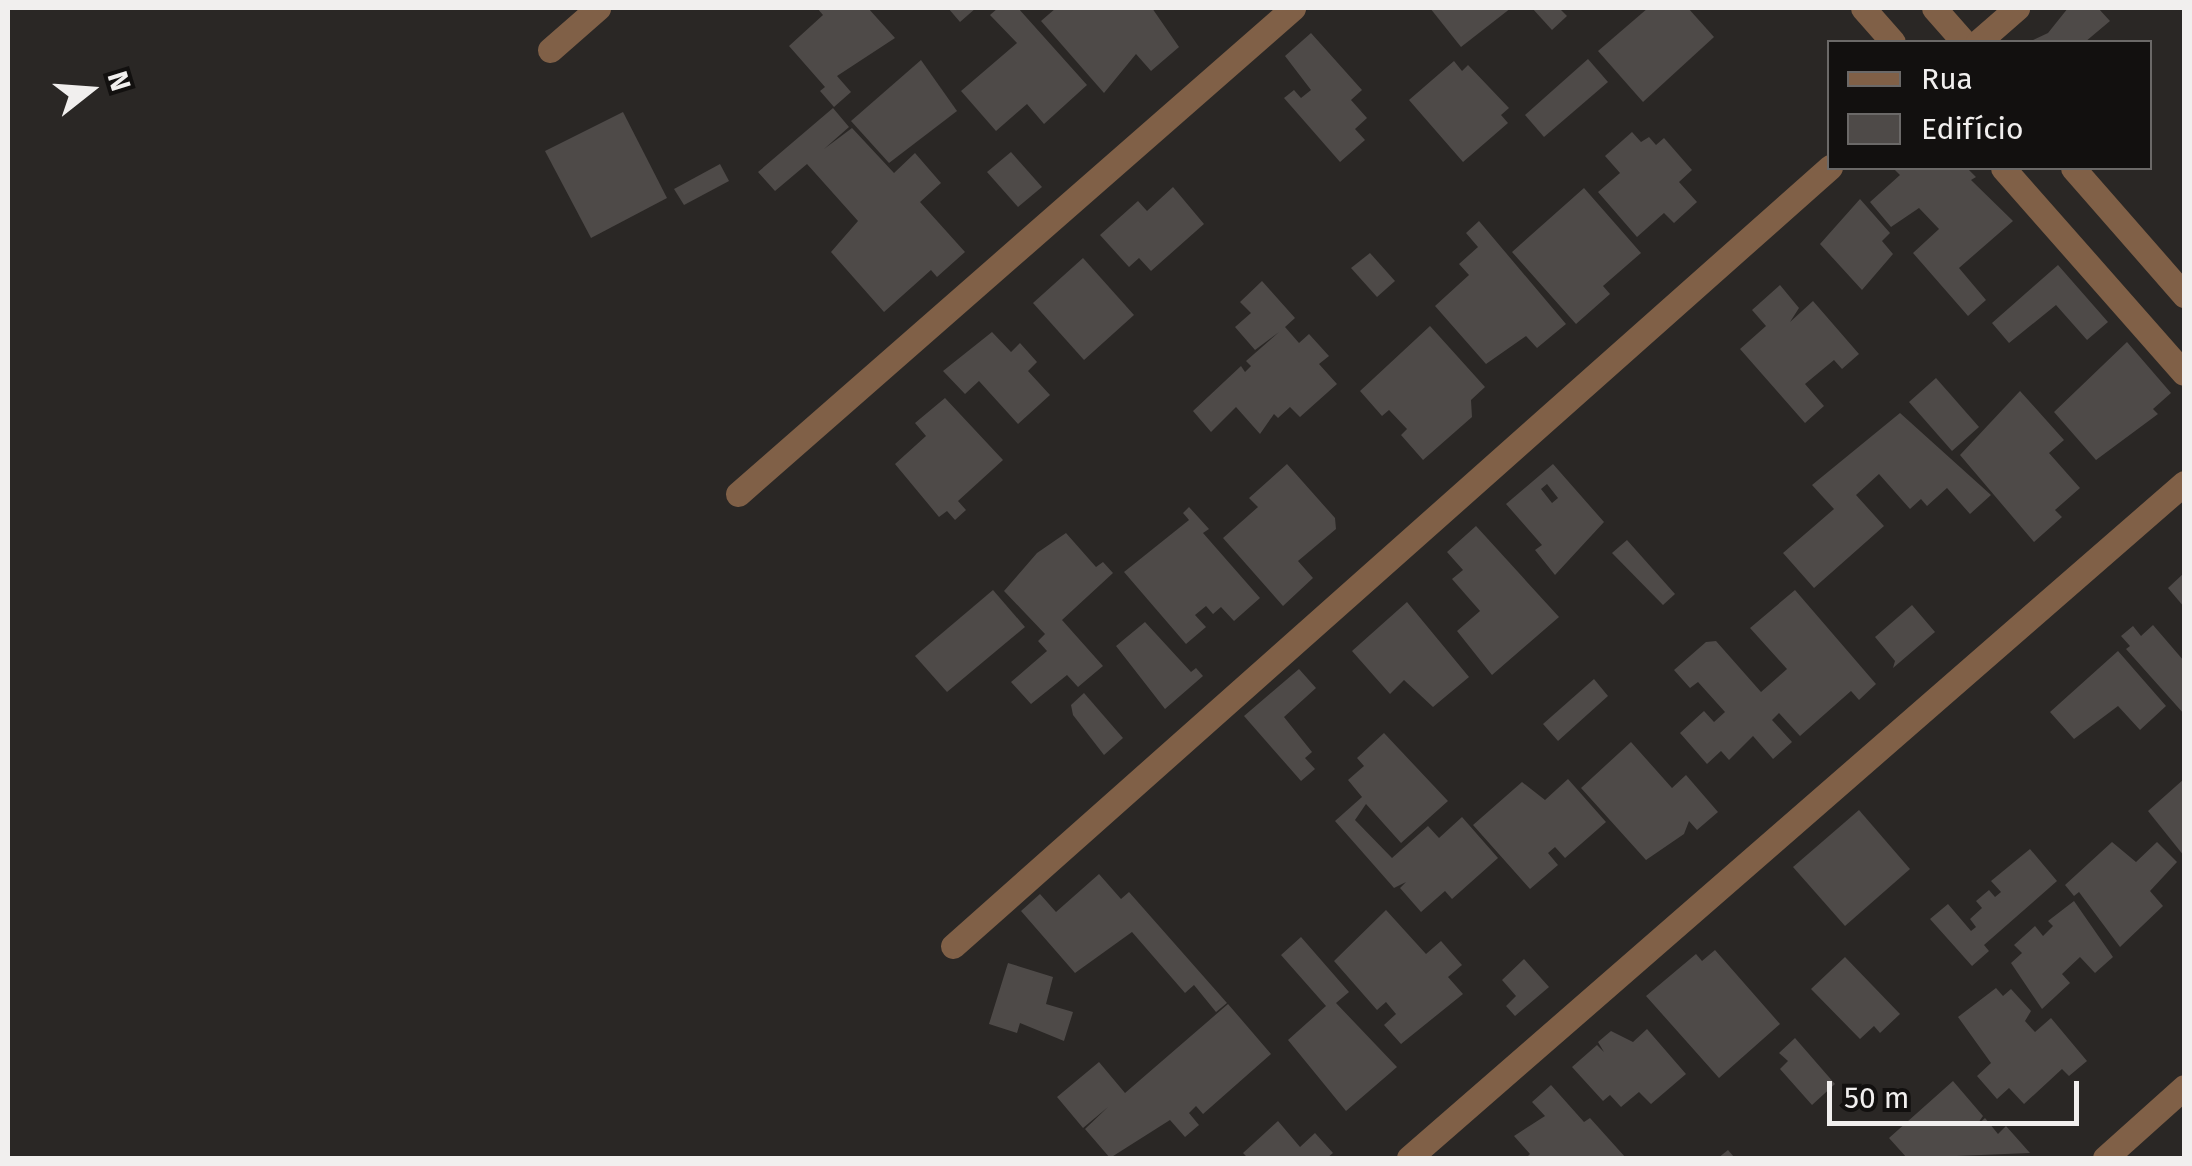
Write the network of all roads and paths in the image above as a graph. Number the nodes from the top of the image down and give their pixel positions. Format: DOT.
graph roads {
  1 [pos="598,8"];
  2 [pos="1293,8"];
  3 [pos="1934,8"];
  4 [pos="2017,8"];
  5 [pos="1873,12"];
  6 [pos="1892,40"];
  7 [pos="1962,40"];
  8 [pos="1980,40"];
  9 [pos="550,50"];
  10 [pos="1827,170"];
  11 [pos="2005,170"];
  12 [pos="2076,170"];
  13 [pos="2184,295"];
  14 [pos="2183,364"];
  15 [pos="2184,482"];
  16 [pos="738,494"];
  17 [pos="953,946"];
  18 [pos="2184,1087"];
  19 [pos="1409,1158"];
  20 [pos="2105,1158"];
  1 -- 9 [label="street"];
  2 -- 16 [label="street"];
  3 -- 7 [label="street"];
  4 -- 8 [label="street"];
  5 -- 6 [label="street"];
  10 -- 17 [label="street"];
  11 -- 14 [label="street"];
  12 -- 13 [label="street"];
  15 -- 19 [label="street"];
  18 -- 20 [label="street"];
}
